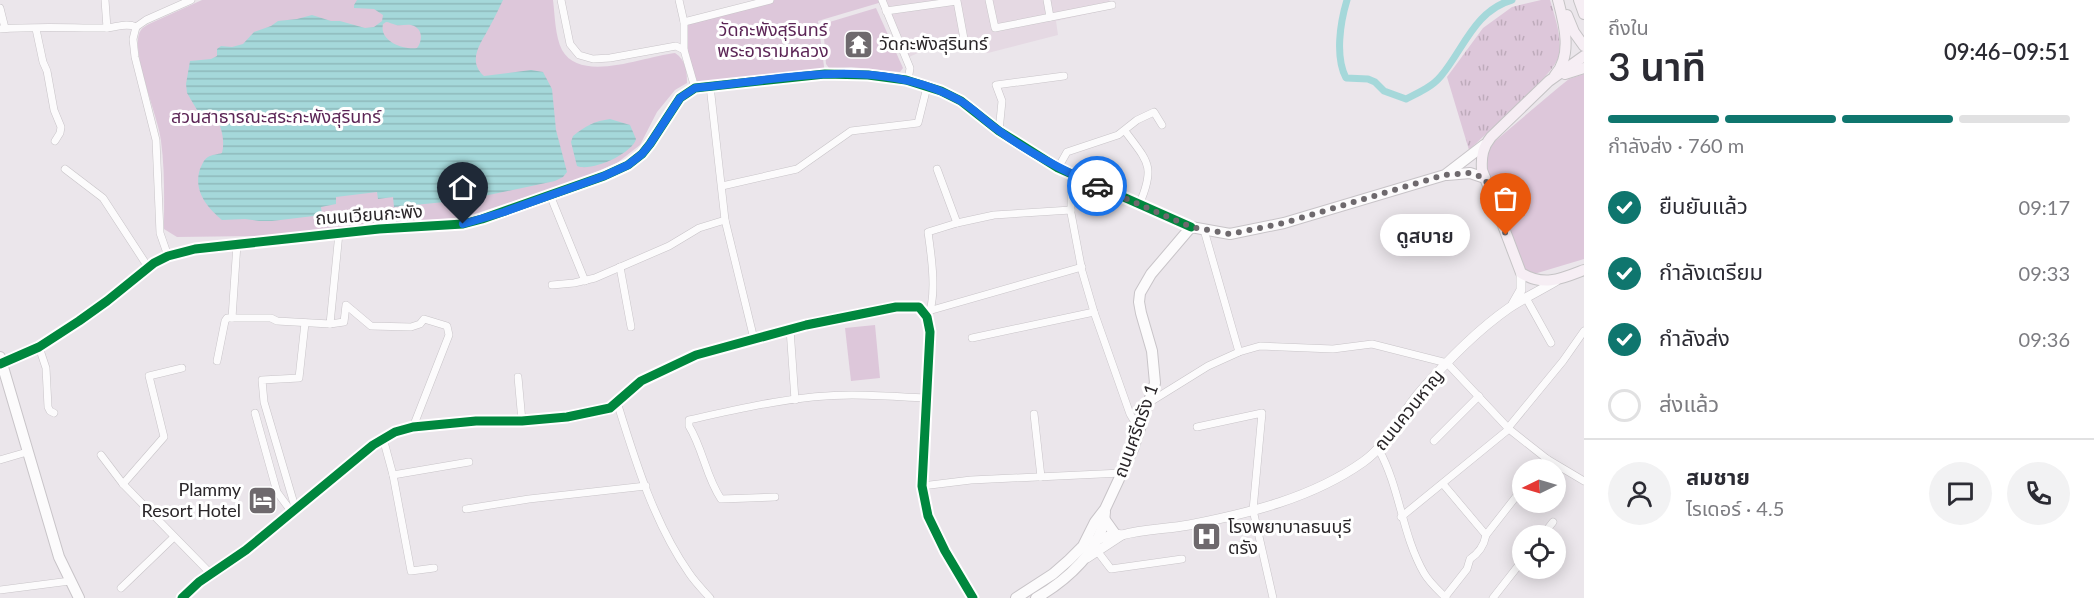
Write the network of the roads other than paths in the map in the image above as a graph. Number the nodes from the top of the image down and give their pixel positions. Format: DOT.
graph roads {
  1 [pos="105,0"];
  2 [pos="190,0"];
  3 [pos="561,0"];
  4 [pos="679,0"];
  5 [pos="770,0"];
  6 [pos="882,0"];
  7 [pos="989,0"];
  8 [pos="1047,0"];
  9 [pos="1558,0"];
  10 [pos="1580,0"];
  11 [pos="918,3"];
  12 [pos="1112,5"];
  13 [pos="0,8"];
  14 [pos="886,12"];
  15 [pos="1584,12"];
  16 [pos="1050,17"];
  17 [pos="684,22"];
  18 [pos="136,27"];
  19 [pos="2,28"];
  20 [pos="107,28"];
  21 [pos="36,29"];
  22 [pos="964,39"];
  23 [pos="1584,46"];
  24 [pos="684,51"];
  25 [pos="1584,56"];
  26 [pos="1584,68"];
  27 [pos="1064,76"];
  28 [pos="908,81"];
  29 [pos="1549,81"];
  30 [pos="711,86"];
  31 [pos="927,87"];
  32 [pos="695,88"];
  33 [pos="1162,125"];
  34 [pos="999,131"];
  35 [pos="1125,131"];
  36 [pos="55,141"];
  37 [pos="1484,146"];
  38 [pos="1058,168"];
  39 [pos="65,169"];
  40 [pos="937,169"];
  41 [pos="1071,173"];
  42 [pos="1444,175"];
  43 [pos="1485,178"];
  44 [pos="722,186"];
  45 [pos="550,195"];
  46 [pos="1138,205"];
  47 [pos="1071,210"];
  48 [pos="725,220"];
  49 [pos="957,223"];
  50 [pos="1191,227"];
  51 [pos="1204,230"];
  52 [pos="339,233"];
  53 [pos="237,244"];
  54 [pos="168,256"];
  55 [pos="148,267"];
  56 [pos="620,267"];
  57 [pos="1082,267"];
  58 [pos="1584,270"];
  59 [pos="1521,273"];
  60 [pos="585,281"];
  61 [pos="1556,281"];
  62 [pos="552,285"];
  63 [pos="1526,298"];
  64 [pos="1510,308"];
  65 [pos="1094,312"];
  66 [pos="930,313"];
  67 [pos="232,318"];
  68 [pos="305,323"];
  69 [pos="330,324"];
  70 [pos="631,327"];
  71 [pos="790,329"];
  72 [pos="1584,331"];
  73 [pos="972,338"];
  74 [pos="754,339"];
  75 [pos="1551,343"];
  76 [pos="39,346"];
  77 [pos="1239,352"];
  78 [pos="1,361"];
  79 [pos="217,361"];
  80 [pos="1447,363"];
  81 [pos="182,369"];
  82 [pos="518,377"];
  83 [pos="1479,396"];
  84 [pos="926,398"];
  85 [pos="795,400"];
  86 [pos="617,402"];
  87 [pos="1150,402"];
  88 [pos="54,413"];
  89 [pos="255,414"];
  90 [pos="1034,414"];
  91 [pos="522,421"];
  92 [pos="413,427"];
  93 [pos="1197,427"];
  94 [pos="1508,429"];
  95 [pos="1140,431"];
  96 [pos="383,438"];
  97 [pos="1434,441"];
  98 [pos="1378,450"];
  99 [pos="27,452"];
  100 [pos="101,455"];
  101 [pos="1547,459"];
  102 [pos="0,460"];
  103 [pos="469,462"];
  104 [pos="1566,470"];
  105 [pos="1122,473"];
  106 [pos="393,475"];
  107 [pos="1041,477"];
  108 [pos="1584,481"];
  109 [pos="123,483"];
  110 [pos="1443,484"];
  111 [pos="646,486"];
  112 [pos="922,486"];
  113 [pos="775,497"];
  114 [pos="1512,502"];
  115 [pos="293,509"];
  116 [pos="466,509"];
  117 [pos="1253,510"];
  118 [pos="1105,514"];
  119 [pos="1401,517"];
  120 [pos="1553,522"];
  121 [pos="1551,525"];
  122 [pos="1118,534"];
  123 [pos="1486,535"];
  124 [pos="174,537"];
  125 [pos="1096,539"];
  126 [pos="1083,546"];
  127 [pos="1098,552"];
  128 [pos="1087,558"];
  129 [pos="1182,559"];
  130 [pos="435,568"];
  131 [pos="210,573"];
  132 [pos="1512,574"];
  133 [pos="70,581"];
  134 [pos="121,588"];
  135 [pos="0,590"];
  136 [pos="1040,597"];
  137 [pos="79,598"];
  138 [pos="182,598"];
  139 [pos="710,598"];
  140 [pos="973,598"];
  141 [pos="1016,598"];
  142 [pos="1273,598"];
  143 [pos="1445,598"];
  144 [pos="1493,598"];
  1 -- 20 [label="street"];
  2 -- 18 [label="street"];
  3 -- 24 [label="street"];
  4 -- 17 [label="street"];
  5 -- 17 [label="street"];
  6 -- 14 [label="street"];
  7 -- 16 [label="street"];
  8 -- 16 [label="street"];
  9 -- 23 [label="main road"];
  9 -- 29 [label="main road"];
  10 -- 15 [label="main road"];
  11 -- 14 [label="street"];
  11 -- 22 [label="street"];
  12 -- 16 [label="street"];
  13 -- 19 [label="street"];
  14 -- 28 [label="street"];
  17 -- 24 [label="street"];
  18 -- 20 [label="street"];
  18 -- 54 [label="street"];
  19 -- 21 [label="street"];
  20 -- 21 [label="street"];
  21 -- 36 [label="street"];
  24 -- 32 [label="street"];
  25 -- 29 [label="main road"];
  26 -- 29 [label="main road"];
  27 -- 34 [label="street"];
  28 -- 30 [label="street"];
  28 -- 31 [label="street"];
  29 -- 37 [label="main road"];
  30 -- 32 [label="street"];
  30 -- 44 [label="street"];
  31 -- 34 [label="street"];
  31 -- 44 [label="street"];
  32 -- 45 [label="street, ถนนเวียนกะพัง"];
  33 -- 35 [label="street"];
  34 -- 38 [label="street"];
  35 -- 38 [label="street"];
  35 -- 46 [label="street"];
  37 -- 42 [label="main road"];
  37 -- 43 [label="main road"];
  38 -- 41 [label="street"];
  39 -- 55 [label="street"];
  40 -- 49 [label="street"];
  41 -- 46 [label="street"];
  41 -- 47 [label="street"];
  42 -- 43 [label="main road"];
  42 -- 51 [label="main road"];
  43 -- 59 [label="main road"];
  44 -- 48 [label="street"];
  45 -- 52 [label="street, ถนนเวียนกะพัง"];
  45 -- 60 [label="street"];
  46 -- 50 [label="street"];
  47 -- 49 [label="street"];
  47 -- 57 [label="street"];
  48 -- 56 [label="street"];
  48 -- 74 [label="street"];
  49 -- 66 [label="street"];
  50 -- 51 [label="main road"];
  50 -- 87 [label="main road, ถนนศรีตรัง 1"];
  51 -- 77 [label="street"];
  52 -- 53 [label="street, ถนนเวียนกะพัง"];
  52 -- 69 [label="street"];
  53 -- 54 [label="street, ถนนเวียนกะพัง"];
  53 -- 67 [label="street"];
  54 -- 55 [label="street, ถนนเวียนกะพัง"];
  55 -- 76 [label="street, ถนนเวียนกะพัง"];
  56 -- 60 [label="street"];
  56 -- 70 [label="street"];
  57 -- 65 [label="street"];
  57 -- 66 [label="street"];
  58 -- 61 [label="main road"];
  59 -- 61 [label="main road"];
  59 -- 64 [label="street"];
  60 -- 62 [label="street"];
  61 -- 63 [label="street, ถนนควนหาญ"];
  63 -- 64 [label="street, ถนนควนหาญ"];
  63 -- 75 [label="street"];
  64 -- 80 [label="street, ถนนควนหาญ"];
  65 -- 73 [label="street"];
  65 -- 95 [label="street"];
  66 -- 71 [label="street"];
  66 -- 84 [label="street"];
  67 -- 68 [label="street"];
  67 -- 79 [label="street"];
  68 -- 69 [label="street"];
  68 -- 115 [label="street"];
  69 -- 92 [label="street"];
  71 -- 74 [label="street"];
  71 -- 85 [label="street"];
  72 -- 94 [label="street"];
  74 -- 86 [label="street"];
  76 -- 78 [label="street, ถนนเวียนกะพัง"];
  76 -- 88 [label="street"];
  77 -- 80 [label="street"];
  77 -- 87 [label="street"];
  78 -- 99 [label="main road"];
  80 -- 83 [label="street"];
  80 -- 98 [label="street, ถนนควนหาญ"];
  81 -- 109 [label="street"];
  82 -- 91 [label="street"];
  83 -- 94 [label="street"];
  83 -- 97 [label="street"];
  84 -- 85 [label="street"];
  84 -- 112 [label="street"];
  85 -- 113 [label="street"];
  86 -- 91 [label="street"];
  86 -- 111 [label="street"];
  87 -- 95 [label="main road, ถนนศรีตรัง 1"];
  89 -- 115 [label="street"];
  90 -- 107 [label="street"];
  91 -- 92 [label="street"];
  92 -- 96 [label="street"];
  93 -- 117 [label="street"];
  94 -- 101 [label="street"];
  94 -- 110 [label="street"];
  95 -- 105 [label="main road, ถนนศรีตรัง 1"];
  96 -- 106 [label="street"];
  96 -- 115 [label="street"];
  98 -- 117 [label="street, ถนนควนหาญ"];
  98 -- 119 [label="street"];
  99 -- 102 [label="street"];
  99 -- 133 [label="main road"];
  100 -- 109 [label="street"];
  103 -- 106 [label="street"];
  104 -- 108 [label="street"];
  105 -- 107 [label="street"];
  105 -- 118 [label="main road, ถนนศรีตรัง 1"];
  106 -- 130 [label="street"];
  107 -- 112 [label="street"];
  109 -- 124 [label="street"];
  110 -- 119 [label="street"];
  110 -- 123 [label="street"];
  111 -- 116 [label="street"];
  111 -- 139 [label="street"];
  112 -- 140 [label="street"];
  114 -- 123 [label="street"];
  115 -- 131 [label="street"];
  117 -- 122 [label="street, ถนนควนหาญ"];
  117 -- 142 [label="street"];
  118 -- 122 [label="main road"];
  118 -- 125 [label="main road, ถนนศรีตรัง 1"];
  118 -- 126 [label="main road, ถนนศรีตรัง 1"];
  119 -- 143 [label="street"];
  120 -- 121 [label="street"];
  122 -- 125 [label="street, ถนนควนหาญ"];
  122 -- 127 [label="street, ถนนควนหาญ"];
  123 -- 143 [label="street"];
  124 -- 131 [label="street"];
  124 -- 134 [label="street"];
  125 -- 126 [label="street, ถนนควนหาญ"];
  125 -- 128 [label="main road, ถนนศรีตรัง 1"];
  126 -- 141 [label="main road, ถนนควนหาญ"];
  127 -- 128 [label="street, ถนนควนหาญ"];
  127 -- 129 [label="street"];
  128 -- 136 [label="main road, ถนนควนหาญ"];
  131 -- 138 [label="street"];
  132 -- 144 [label="street"];
  133 -- 135 [label="street"];
  133 -- 137 [label="main road"];
}
